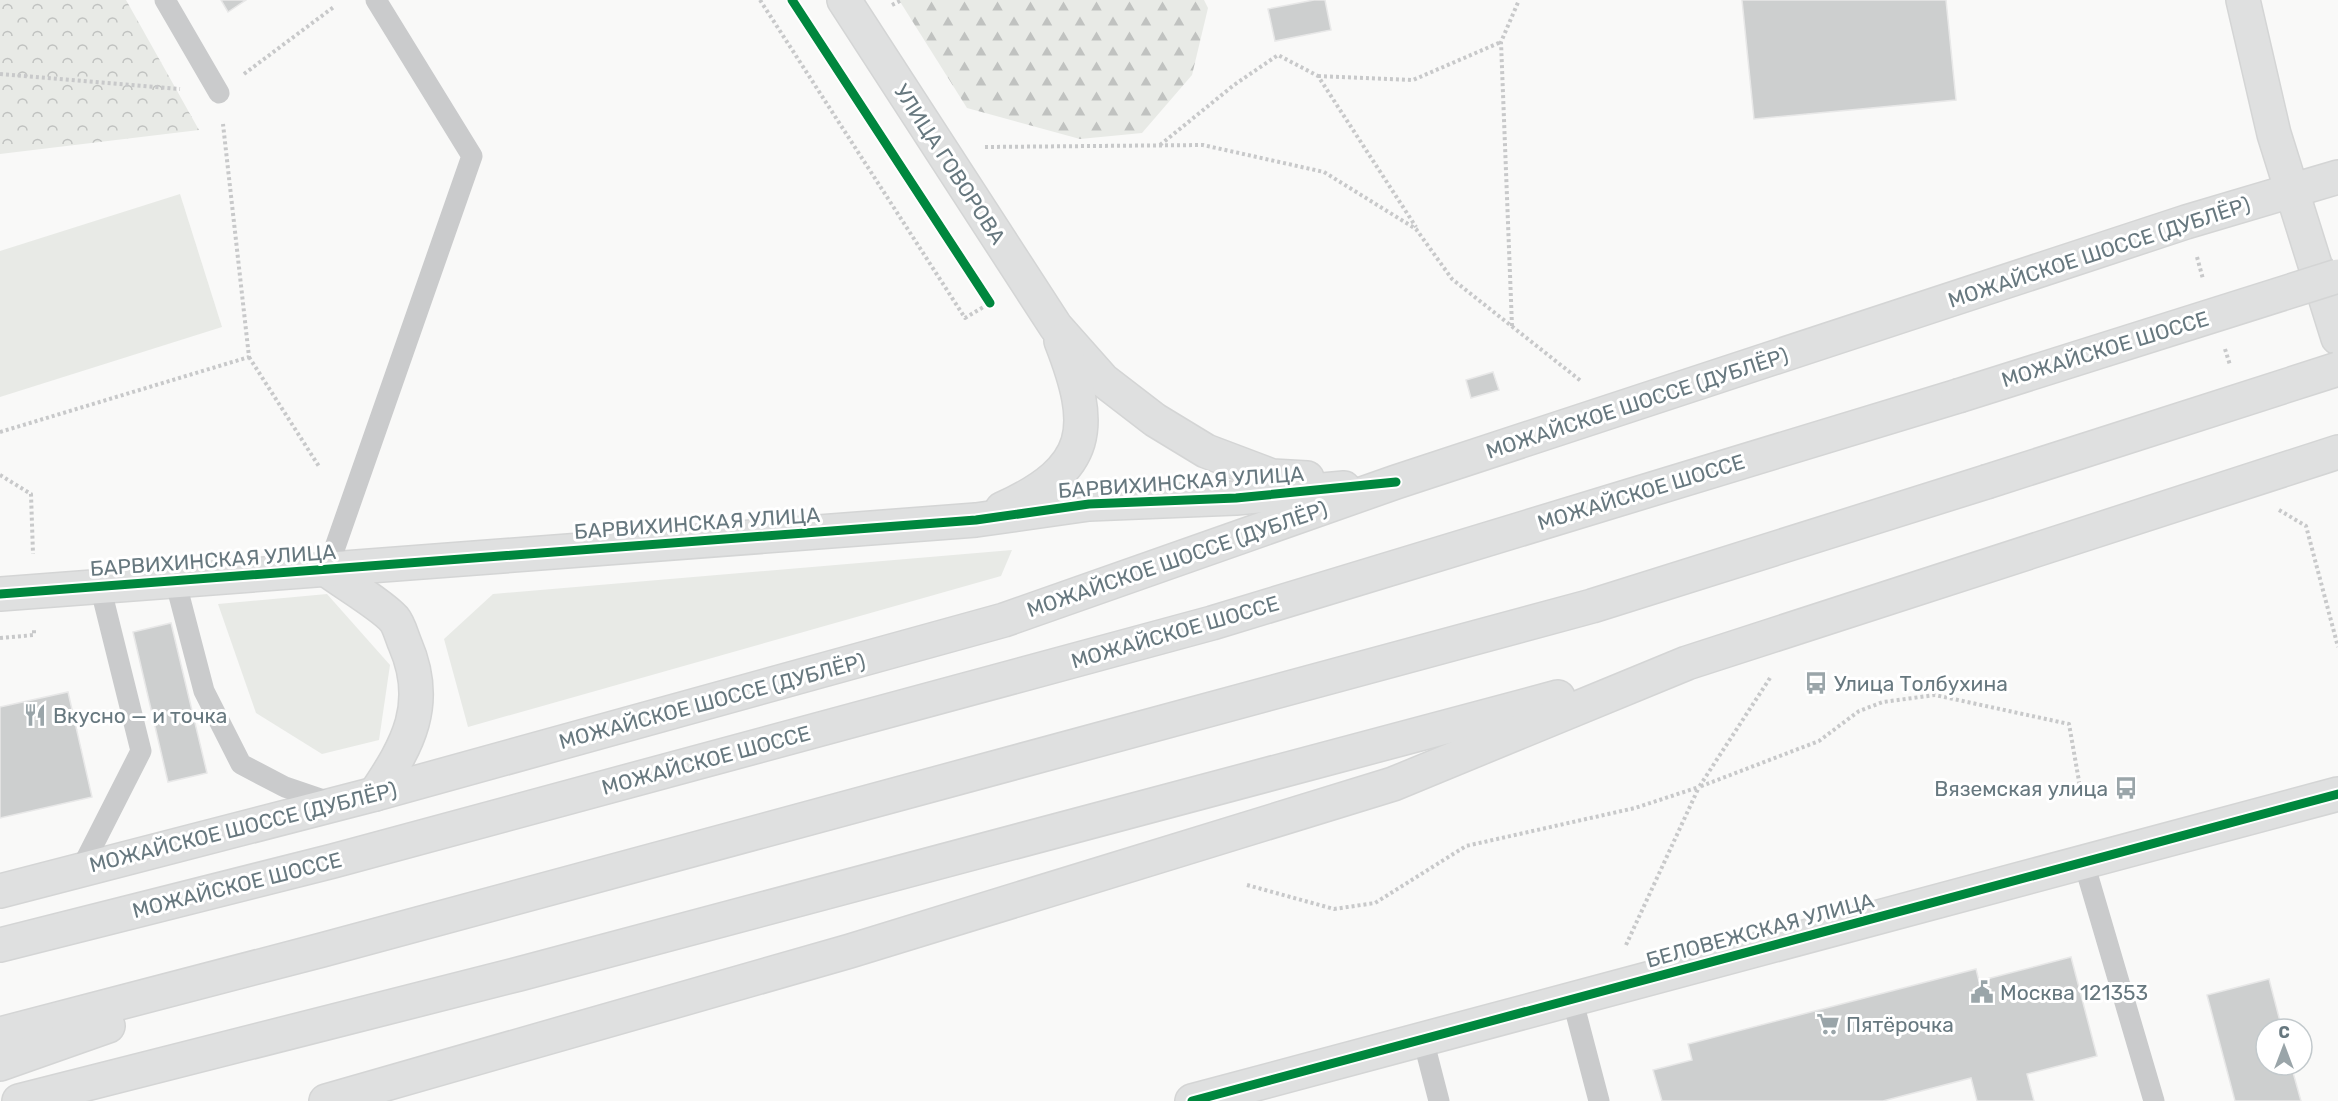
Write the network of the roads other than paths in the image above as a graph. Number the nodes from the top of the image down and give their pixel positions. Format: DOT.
graph roads {
  1 [pos="165,0"];
  2 [pos="376,0"];
  3 [pos="844,0"];
  4 [pos="2243,0"];
  5 [pos="219,93"];
  6 [pos="2338,177"];
  7 [pos="2291,192"];
  8 [pos="2338,276"];
  9 [pos="1056,327"];
  10 [pos="2338,338"];
  11 [pos="2338,369"];
  12 [pos="2338,452"];
  13 [pos="1396,482"];
  14 [pos="976,520"];
  15 [pos="327,570"];
  16 [pos="175,580"];
  17 [pos="100,586"];
  18 [pos="0,594"];
  19 [pos="1687,663"];
  20 [pos="375,794"];
  21 [pos="2338,794"];
  22 [pos="332,803"];
  23 [pos="2084,863"];
  24 [pos="81,869"];
  25 [pos="0,891"];
  26 [pos="0,945"];
  27 [pos="322,950"];
  28 [pos="1572,998"];
  29 [pos="0,1034"];
  30 [pos="1422,1039"];
  31 [pos="0,1064"];
  32 [pos="19,1101"];
  33 [pos="326,1101"];
  34 [pos="1192,1101"];
  35 [pos="1438,1101"];
  36 [pos="1599,1101"];
  37 [pos="2154,1101"];
  1 -- 5 [label="lane"];
  2 -- 15 [label="lane"];
  3 -- 9 [label="main road, УЛИЦА ГОВОРОВА"];
  4 -- 7 [label="main road"];
  6 -- 7 [label="main road, МОЖАЙСКОЕ ШОССЕ (ДУБЛЁР)"];
  7 -- 10 [label="main road"];
  7 -- 13 [label="main road, МОЖАЙСКОЕ ШОССЕ (ДУБЛЁР)"];
  8 -- 26 [label="main road, МОЖАЙСКОЕ ШОССЕ, bridge"];
  9 -- 13 [label="main road, УЛИЦА ГОВОРОВА"];
  9 -- 14 [label="main road, УЛИЦА ГОВОРОВА"];
  11 -- 27 [label="main road, bridge"];
  12 -- 19 [label="main road"];
  13 -- 14 [label="main road, БАРВИХИНСКАЯ УЛИЦА"];
  13 -- 20 [label="main road, МОЖАЙСКОЕ ШОССЕ (ДУБЛЁР)"];
  14 -- 15 [label="main road, БАРВИХИНСКАЯ УЛИЦА"];
  15 -- 16 [label="main road, БАРВИХИНСКАЯ УЛИЦА"];
  15 -- 20 [label="main road"];
  16 -- 17 [label="main road, БАРВИХИНСКАЯ УЛИЦА"];
  16 -- 22 [label="lane"];
  17 -- 18 [label="main road, БАРВИХИНСКАЯ УЛИЦА"];
  17 -- 24 [label="lane"];
  19 -- 32 [label="main road"];
  19 -- 33 [label="main road"];
  20 -- 22 [label="main road, МОЖАЙСКОЕ ШОССЕ (ДУБЛЁР)"];
  21 -- 23 [label="main road, БЕЛОВЕЖСКАЯ УЛИЦА"];
  22 -- 24 [label="main road, МОЖАЙСКОЕ ШОССЕ (ДУБЛЁР)"];
  23 -- 28 [label="main road, БЕЛОВЕЖСКАЯ УЛИЦА"];
  23 -- 37 [label="lane"];
  24 -- 25 [label="main road, МОЖАЙСКОЕ ШОССЕ (ДУБЛЁР)"];
  27 -- 29 [label="main road"];
  27 -- 31 [label="main road"];
  28 -- 30 [label="main road, БЕЛОВЕЖСКАЯ УЛИЦА"];
  28 -- 36 [label="lane"];
  30 -- 34 [label="main road, БЕЛОВЕЖСКАЯ УЛИЦА"];
  30 -- 35 [label="lane"];
}
